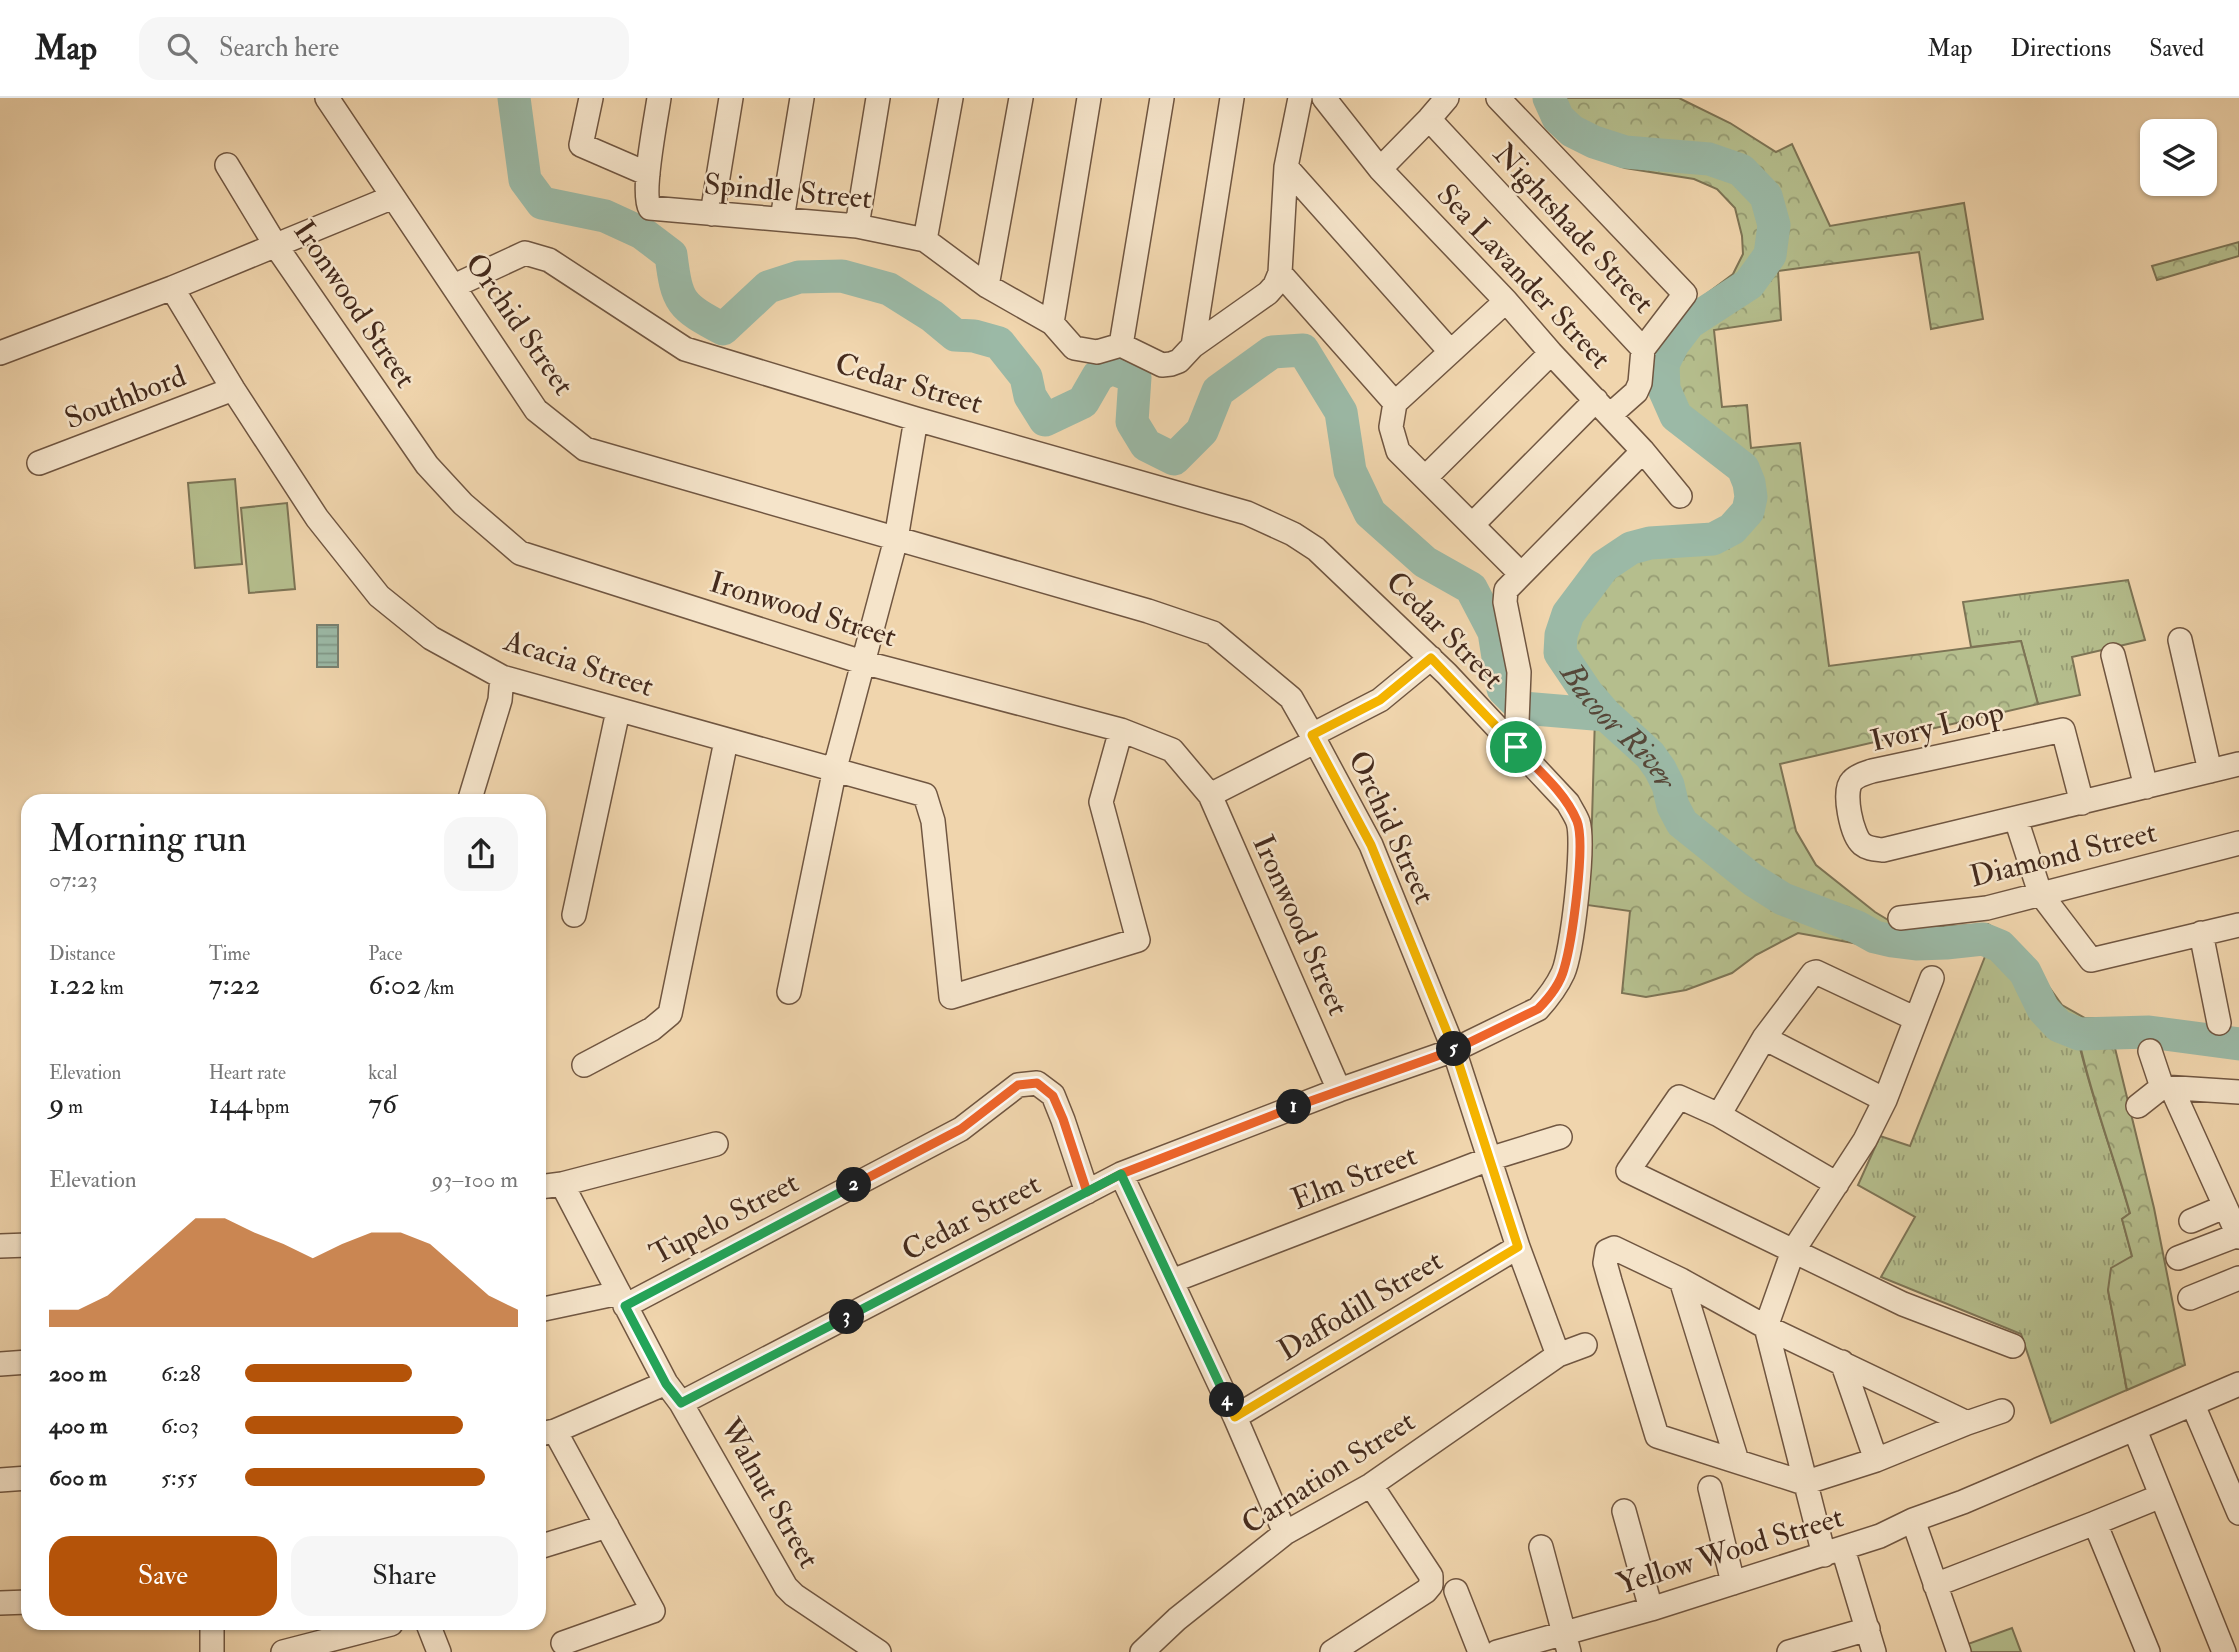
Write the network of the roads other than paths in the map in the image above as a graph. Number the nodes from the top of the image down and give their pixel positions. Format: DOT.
graph roads {
  1 [pos="327,98"];
  2 [pos="591,98"];
  3 [pos="659,98"];
  4 [pos="731,98"];
  5 [pos="802,98"];
  6 [pos="878,98"];
  7 [pos="951,98"];
  8 [pos="1021,98"];
  9 [pos="1089,98"];
  10 [pos="1162,98"];
  11 [pos="1233,98"];
  12 [pos="1300,98"];
  13 [pos="1324,98"];
  14 [pos="1447,98"];
  15 [pos="1498,98"];
  16 [pos="1429,119"];
  17 [pos="227,165"];
  18 [pos="1286,167"];
  19 [pos="1380,169"];
  20 [pos="648,174"];
  21 [pos="393,197"];
  22 [pos="712,214"];
  23 [pos="782,219"];
  24 [pos="857,226"];
  25 [pos="925,240"];
  26 [pos="276,246"];
  27 [pos="1280,274"];
  28 [pos="454,286"];
  29 [pos="987,286"];
  30 [pos="172,288"];
  31 [pos="1506,301"];
  32 [pos="1052,323"];
  33 [pos="1121,345"];
  34 [pos="1193,346"];
  35 [pos="1643,349"];
  36 [pos="1450,351"];
  37 [pos="0,353"];
  38 [pos="1551,353"];
  39 [pos="233,389"];
  40 [pos="1395,403"];
  41 [pos="1603,407"];
  42 [pos="916,419"];
  43 [pos="1643,451"];
  44 [pos="39,463"];
  45 [pos="1425,478"];
  46 [pos="1680,496"];
  47 [pos="1473,524"];
  48 [pos="896,539"];
  49 [pos="1521,574"];
  50 [pos="2180,640"];
  51 [pos="2113,655"];
  52 [pos="1431,658"];
  53 [pos="862,662"];
  54 [pos="502,677"];
  55 [pos="618,711"];
  56 [pos="1121,730"];
  57 [pos="1516,737"];
  58 [pos="1314,738"];
  59 [pos="726,741"];
  60 [pos="2239,764"];
  61 [pos="835,768"];
  62 [pos="2210,771"];
  63 [pos="2146,787"];
  64 [pos="471,794"];
  65 [pos="1210,795"];
  66 [pos="2082,803"];
  67 [pos="2016,819"];
  68 [pos="2239,843"];
  69 [pos="2039,893"];
  70 [pos="574,915"];
  71 [pos="1900,918"];
  72 [pos="2239,925"];
  73 [pos="2201,933"];
  74 [pos="1932,978"];
  75 [pos="789,992"];
  76 [pos="1916,1018"];
  77 [pos="2219,1023"];
  78 [pos="1764,1038"];
  79 [pos="1454,1050"];
  80 [pos="2150,1051"];
  81 [pos="584,1065"];
  82 [pos="2167,1088"];
  83 [pos="1339,1090"];
  84 [pos="2239,1092"];
  85 [pos="1885,1100"];
  86 [pos="2138,1106"];
  87 [pos="1719,1115"];
  88 [pos="1560,1137"];
  89 [pos="716,1144"];
  90 [pos="1489,1158"];
  91 [pos="1121,1174"];
  92 [pos="562,1184"];
  93 [pos="1837,1184"];
  94 [pos="546,1187"];
  95 [pos="1087,1192"];
  96 [pos="2224,1207"];
  97 [pos="2191,1221"];
  98 [pos="2239,1236"];
  99 [pos="21,1245"];
  100 [pos="0,1246"];
  101 [pos="1518,1247"];
  102 [pos="1793,1251"];
  103 [pos="2178,1258"];
  104 [pos="2239,1278"];
  105 [pos="1681,1280"];
  106 [pos="1172,1281"];
  107 [pos="2190,1298"];
  108 [pos="622,1299"];
  109 [pos="546,1309"];
  110 [pos="1766,1327"];
  111 [pos="1585,1345"];
  112 [pos="2013,1346"];
  113 [pos="1558,1355"];
  114 [pos="21,1362"];
  115 [pos="1842,1362"];
  116 [pos="0,1364"];
  117 [pos="666,1384"];
  118 [pos="2239,1384"];
  119 [pos="681,1403"];
  120 [pos="2193,1405"];
  121 [pos="2002,1411"];
  122 [pos="1235,1417"];
  123 [pos="1966,1423"];
  124 [pos="2135,1430"];
  125 [pos="547,1433"];
  126 [pos="1876,1460"];
  127 [pos="1737,1461"];
  128 [pos="21,1478"];
  129 [pos="0,1480"];
  130 [pos="1804,1483"];
  131 [pos="1371,1485"];
  132 [pos="1710,1488"];
  133 [pos="2161,1496"];
  134 [pos="1624,1511"];
  135 [pos="2239,1513"];
  136 [pos="1913,1520"];
  137 [pos="2095,1523"];
  138 [pos="607,1526"];
  139 [pos="1285,1533"];
  140 [pos="546,1545"];
  141 [pos="1541,1548"];
  142 [pos="1833,1552"];
  143 [pos="1733,1583"];
  144 [pos="1936,1585"];
  145 [pos="1456,1591"];
  146 [pos="21,1602"];
  147 [pos="0,1603"];
  148 [pos="1651,1609"];
  149 [pos="1868,1629"];
  150 [pos="212,1630"];
  151 [pos="368,1630"];
  152 [pos="430,1630"];
  153 [pos="1566,1642"];
  154 [pos="563,1643"];
  155 [pos="212,1652"];
  156 [pos="283,1652"];
  157 [pos="439,1652"];
  158 [pos="879,1652"];
  159 [pos="1142,1652"];
  160 [pos="1332,1652"];
  161 [pos="1480,1652"];
  162 [pos="1497,1652"];
  163 [pos="1789,1652"];
  164 [pos="1874,1652"];
  165 [pos="1959,1652"];
  166 [pos="2148,1652"];
  167 [pos="2224,1652"];
  1 -- 21 [label="street, Orchid Street"];
  2 -- 20 [label="street"];
  3 -- 20 [label="street"];
  4 -- 22 [label="street"];
  5 -- 23 [label="street"];
  6 -- 24 [label="street"];
  7 -- 25 [label="street"];
  8 -- 29 [label="street"];
  9 -- 32 [label="street"];
  10 -- 33 [label="street"];
  11 -- 34 [label="street"];
  12 -- 18 [label="street"];
  13 -- 19 [label="street, Sea Lavander Street"];
  14 -- 16 [label="street"];
  15 -- 35 [label="street"];
  16 -- 19 [label="street"];
  16 -- 35 [label="street, Nightshade Street"];
  17 -- 26 [label="street, Ironwood Street"];
  18 -- 27 [label="street"];
  18 -- 36 [label="street"];
  19 -- 31 [label="street, Sea Lavander Street"];
  20 -- 22 [label="street, Spindle Street"];
  21 -- 26 [label="street"];
  21 -- 28 [label="street, Orchid Street"];
  22 -- 23 [label="street, Spindle Street"];
  23 -- 24 [label="street, Spindle Street"];
  24 -- 25 [label="street, Spindle Street"];
  25 -- 29 [label="street, Spindle Street"];
  26 -- 30 [label="street"];
  26 -- 53 [label="street, Ironwood Street"];
  27 -- 34 [label="street"];
  27 -- 40 [label="street"];
  28 -- 42 [label="street, Cedar Street"];
  28 -- 48 [label="street, Orchid Street"];
  29 -- 32 [label="street, Spindle Street"];
  30 -- 37 [label="street"];
  30 -- 39 [label="street, Acacia Street"];
  31 -- 36 [label="street"];
  31 -- 38 [label="street, Sea Lavander Street"];
  32 -- 33 [label="street, Spindle Street"];
  33 -- 34 [label="street"];
  35 -- 41 [label="street"];
  36 -- 40 [label="street"];
  38 -- 41 [label="street, Sea Lavander Street"];
  38 -- 45 [label="street"];
  39 -- 44 [label="street, Southbord"];
  39 -- 54 [label="street, Acacia Street"];
  40 -- 45 [label="street"];
  41 -- 43 [label="street, Sea Lavander Street"];
  41 -- 47 [label="street"];
  42 -- 48 [label="street"];
  42 -- 52 [label="street, Cedar Street"];
  43 -- 46 [label="street, Sea Lavander Street"];
  43 -- 49 [label="street"];
  45 -- 47 [label="street"];
  47 -- 49 [label="street"];
  48 -- 53 [label="street"];
  48 -- 58 [label="street, Orchid Street"];
  49 -- 57 [label="street"];
  50 -- 62 [label="street"];
  51 -- 63 [label="street"];
  52 -- 57 [label="street, Cedar Street"];
  52 -- 58 [label="street"];
  53 -- 56 [label="street, Ironwood Street"];
  53 -- 61 [label="street"];
  54 -- 55 [label="street, Acacia Street"];
  54 -- 64 [label="street"];
  55 -- 59 [label="street, Acacia Street"];
  55 -- 70 [label="street"];
  56 -- 61 [label="street, Acacia Street"];
  56 -- 65 [label="street, Ironwood Street"];
  57 -- 79 [label="street, Cedar Street"];
  58 -- 65 [label="street"];
  58 -- 79 [label="street, Orchid Street"];
  59 -- 61 [label="street, Acacia Street"];
  59 -- 81 [label="street"];
  60 -- 62 [label="street"];
  61 -- 75 [label="street"];
  62 -- 63 [label="street"];
  63 -- 66 [label="street"];
  65 -- 83 [label="street, Ironwood Street"];
  66 -- 67 [label="street"];
  66 -- 67 [label="street, Ivory Loop"];
  67 -- 69 [label="street"];
  68 -- 69 [label="street, Diamond Street"];
  69 -- 71 [label="street, Diamond Street"];
  69 -- 73 [label="street"];
  72 -- 73 [label="street"];
  73 -- 77 [label="street"];
  74 -- 76 [label="street"];
  76 -- 78 [label="street"];
  76 -- 85 [label="street"];
  78 -- 85 [label="street"];
  78 -- 87 [label="street"];
  79 -- 83 [label="street, Cedar Street"];
  79 -- 90 [label="street, Orchid Street"];
  80 -- 82 [label="street"];
  82 -- 84 [label="street"];
  82 -- 86 [label="street"];
  82 -- 96 [label="street"];
  83 -- 91 [label="street, Cedar Street"];
  85 -- 93 [label="street"];
  87 -- 93 [label="street"];
  87 -- 102 [label="street"];
  88 -- 90 [label="street, Elm Street"];
  89 -- 92 [label="street"];
  90 -- 101 [label="street, Orchid Street"];
  90 -- 106 [label="street, Elm Street"];
  91 -- 95 [label="street, Cedar Street"];
  91 -- 106 [label="street"];
  92 -- 94 [label="street"];
  92 -- 108 [label="street, Walnut Street"];
  93 -- 102 [label="street"];
  95 -- 108 [label="street, Tupelo Street"];
  95 -- 119 [label="street, Cedar Street"];
  96 -- 97 [label="street"];
  96 -- 98 [label="street"];
  98 -- 103 [label="street"];
  99 -- 100 [label="street"];
  101 -- 113 [label="street, Orchid Street"];
  101 -- 122 [label="street, Daffodill Street"];
  102 -- 110 [label="street"];
  102 -- 112 [label="street"];
  104 -- 107 [label="street"];
  105 -- 110 [label="street"];
  105 -- 127 [label="street"];
  105 -- 127 [label="street"];
  106 -- 122 [label="street"];
  108 -- 109 [label="street, Tupelo Street"];
  108 -- 117 [label="street, Walnut Street"];
  110 -- 115 [label="street"];
  110 -- 130 [label="street"];
  111 -- 113 [label="street, Carnation Street"];
  113 -- 131 [label="street, Carnation Street"];
  114 -- 116 [label="street"];
  115 -- 123 [label="street"];
  115 -- 126 [label="street"];
  117 -- 119 [label="street, Walnut Street"];
  117 -- 125 [label="street"];
  118 -- 120 [label="street, Yellow Wood Street"];
  119 -- 158 [label="street, Walnut Street"];
  120 -- 124 [label="street, Yellow Wood Street"];
  120 -- 135 [label="street"];
  121 -- 123 [label="street"];
  122 -- 139 [label="street"];
  123 -- 126 [label="street"];
  124 -- 133 [label="street"];
  124 -- 136 [label="street, Yellow Wood Street"];
  125 -- 138 [label="street"];
  126 -- 130 [label="street"];
  127 -- 130 [label="street"];
  128 -- 129 [label="street"];
  130 -- 142 [label="street"];
  131 -- 139 [label="street, Carnation Street"];
  131 -- 160 [label="street"];
  132 -- 143 [label="street"];
  133 -- 137 [label="street"];
  133 -- 167 [label="street"];
  134 -- 148 [label="street"];
  136 -- 142 [label="street, Yellow Wood Street"];
  136 -- 144 [label="street"];
  137 -- 144 [label="street"];
  137 -- 166 [label="street"];
  138 -- 140 [label="street"];
  138 -- 154 [label="street"];
  139 -- 159 [label="street, Carnation Street"];
  141 -- 153 [label="street"];
  142 -- 143 [label="street, Yellow Wood Street"];
  142 -- 149 [label="street"];
  143 -- 148 [label="street, Yellow Wood Street"];
  144 -- 165 [label="street"];
  145 -- 161 [label="street"];
  146 -- 147 [label="street"];
  148 -- 153 [label="street, Yellow Wood Street"];
  149 -- 163 [label="street"];
  149 -- 164 [label="street"];
  150 -- 155 [label="street"];
  151 -- 156 [label="street"];
  152 -- 157 [label="street"];
  153 -- 162 [label="street, Yellow Wood Street"];
}
